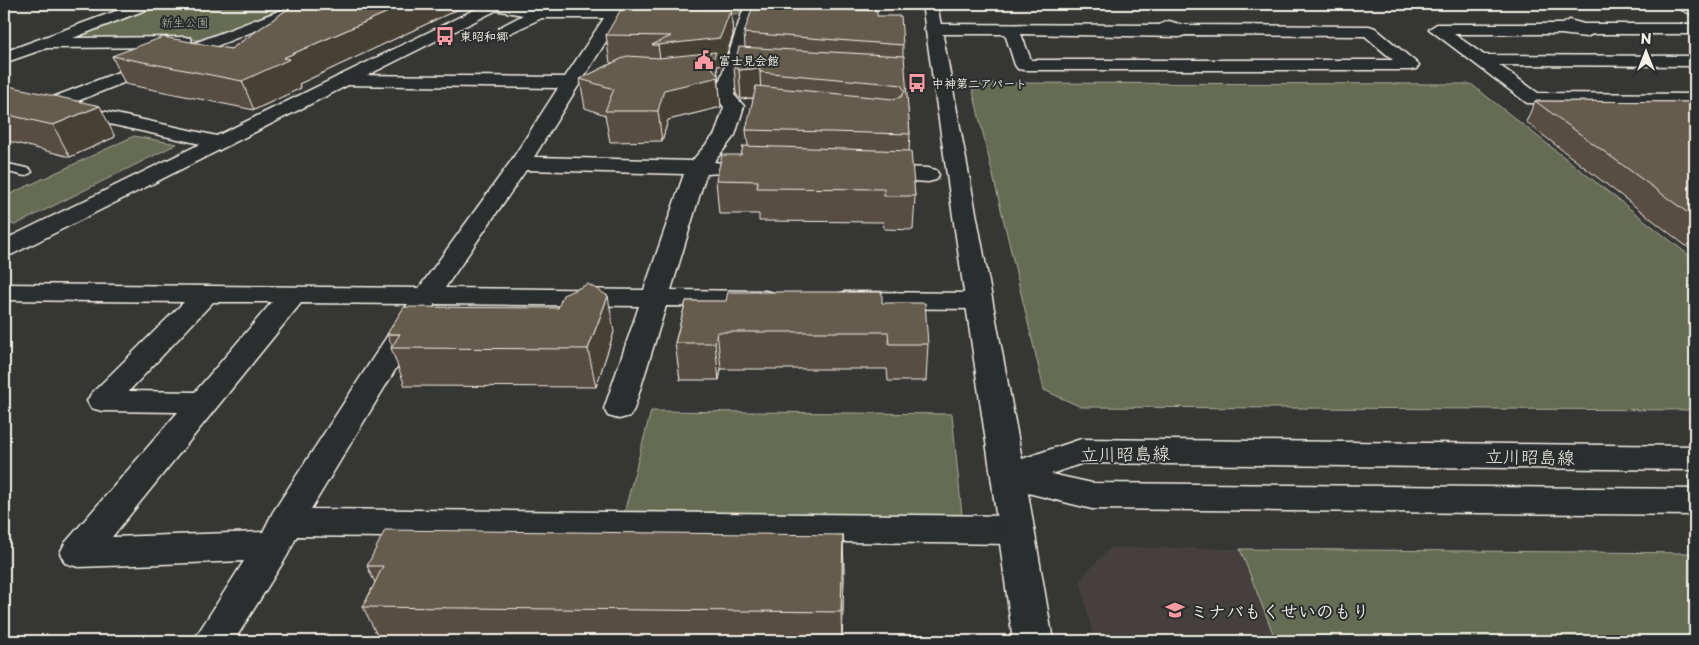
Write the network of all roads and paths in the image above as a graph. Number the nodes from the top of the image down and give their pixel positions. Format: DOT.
graph roads {
  1 [pos="148,4"];
  2 [pos="310,4"];
  3 [pos="929,4"];
  4 [pos="1680,4"];
  5 [pos="496,5"];
  6 [pos="627,11"];
  7 [pos="1695,11"];
  8 [pos="539,12"];
  9 [pos="749,16"];
  10 [pos="932,29"];
  11 [pos="1011,29"];
  12 [pos="1695,29"];
  13 [pos="506,30"];
  14 [pos="214,42"];
  15 [pos="48,43"];
  16 [pos="4,58"];
  17 [pos="1481,60"];
  18 [pos="1695,61"];
  19 [pos="581,77"];
  20 [pos="344,80"];
  21 [pos="4,95"];
  22 [pos="1695,100"];
  23 [pos="52,104"];
  24 [pos="219,142"];
  25 [pos="520,163"];
  26 [pos="4,167"];
  27 [pos="696,168"];
  28 [pos="735,169"];
  29 [pos="25,172"];
  30 [pos="860,173"];
  31 [pos="928,175"];
  32 [pos="4,249"];
  33 [pos="4,292"];
  34 [pos="207,293"];
  35 [pos="293,295"];
  36 [pos="424,298"];
  37 [pos="655,298"];
  38 [pos="792,299"];
  39 [pos="822,300"];
  40 [pos="978,301"];
  41 [pos="202,402"];
  42 [pos="619,409"];
  43 [pos="1695,458"];
  44 [pos="1008,476"];
  45 [pos="1695,502"];
  46 [pos="1016,530"];
  47 [pos="279,534"];
  48 [pos="213,641"];
  49 [pos="1033,641"];
  1 -- 15 [label="street"];
  2 -- 14 [label="street"];
  3 -- 10 [label="street"];
  4 -- 7 [label="street"];
  5 -- 8 [label="street"];
  5 -- 20 [label="street"];
  6 -- 8 [label="street"];
  6 -- 19 [label="street"];
  8 -- 13 [label="street"];
  9 -- 27 [label="street"];
  10 -- 11 [label="street"];
  10 -- 40 [label="street"];
  11 -- 11 [label="street"];
  12 -- 17 [label="street"];
  14 -- 15 [label="street"];
  14 -- 23 [label="street"];
  15 -- 16 [label="street"];
  17 -- 18 [label="street"];
  17 -- 22 [label="street"];
  19 -- 20 [label="street"];
  19 -- 25 [label="street"];
  20 -- 24 [label="street"];
  21 -- 23 [label="street"];
  23 -- 24 [label="street"];
  24 -- 32 [label="street"];
  25 -- 27 [label="street"];
  25 -- 36 [label="street"];
  26 -- 29 [label="lane"];
  27 -- 28 [label="street"];
  27 -- 37 [label="street"];
  30 -- 31 [label="street"];
  33 -- 34 [label="street"];
  34 -- 35 [label="street"];
  34 -- 41 [label="street"];
  35 -- 36 [label="street"];
  35 -- 41 [label="street"];
  36 -- 37 [label="street"];
  36 -- 47 [label="street"];
  37 -- 38 [label="street"];
  37 -- 42 [label="street"];
  39 -- 40 [label="street"];
  40 -- 44 [label="street"];
  41 -- 47 [label="street"];
  43 -- 44 [label="street, 立川昭島線"];
  44 -- 45 [label="street"];
  44 -- 46 [label="street"];
  46 -- 47 [label="street"];
  46 -- 49 [label="street"];
  47 -- 48 [label="street"];
}
